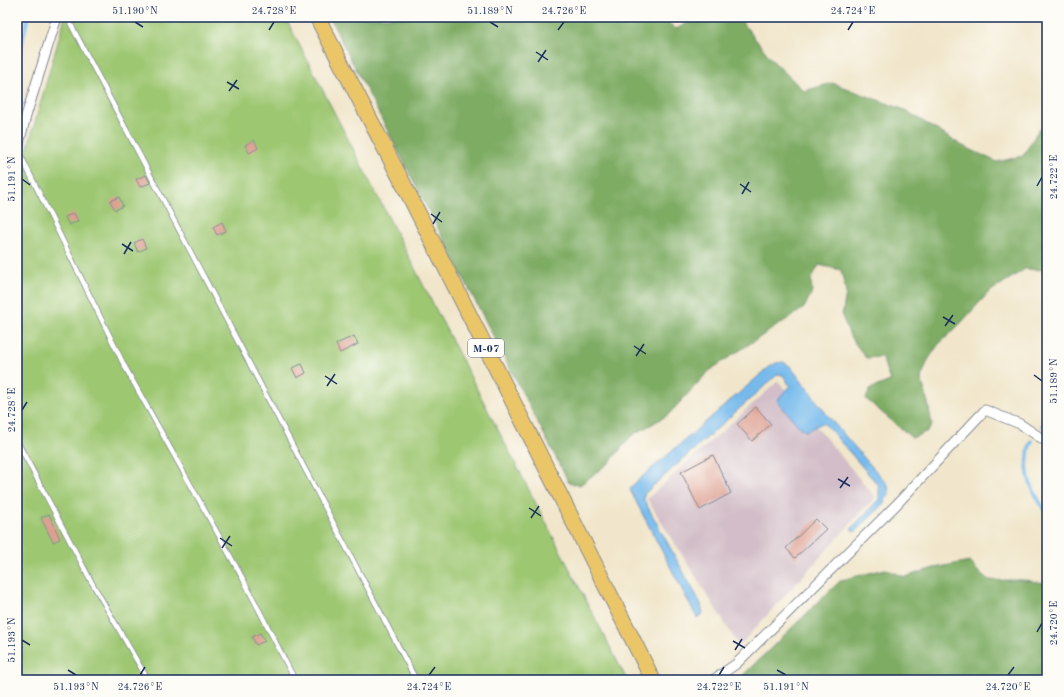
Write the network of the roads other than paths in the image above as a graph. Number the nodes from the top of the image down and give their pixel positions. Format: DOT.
graph roads {
  1 [pos="57,17"];
  2 [pos="67,17"];
  3 [pos="317,17"];
  4 [pos="17,151"];
  5 [pos="17,441"];
  6 [pos="1047,442"];
  7 [pos="148,680"];
  8 [pos="295,680"];
  9 [pos="416,680"];
  10 [pos="653,680"];
  11 [pos="713,680"];
  1 -- 4 [label="street"];
  2 -- 9 [label="lane"];
  3 -- 10 [label="highway, М-07"];
  4 -- 8 [label="lane"];
  5 -- 7 [label="lane"];
  6 -- 11 [label="street"];
}
